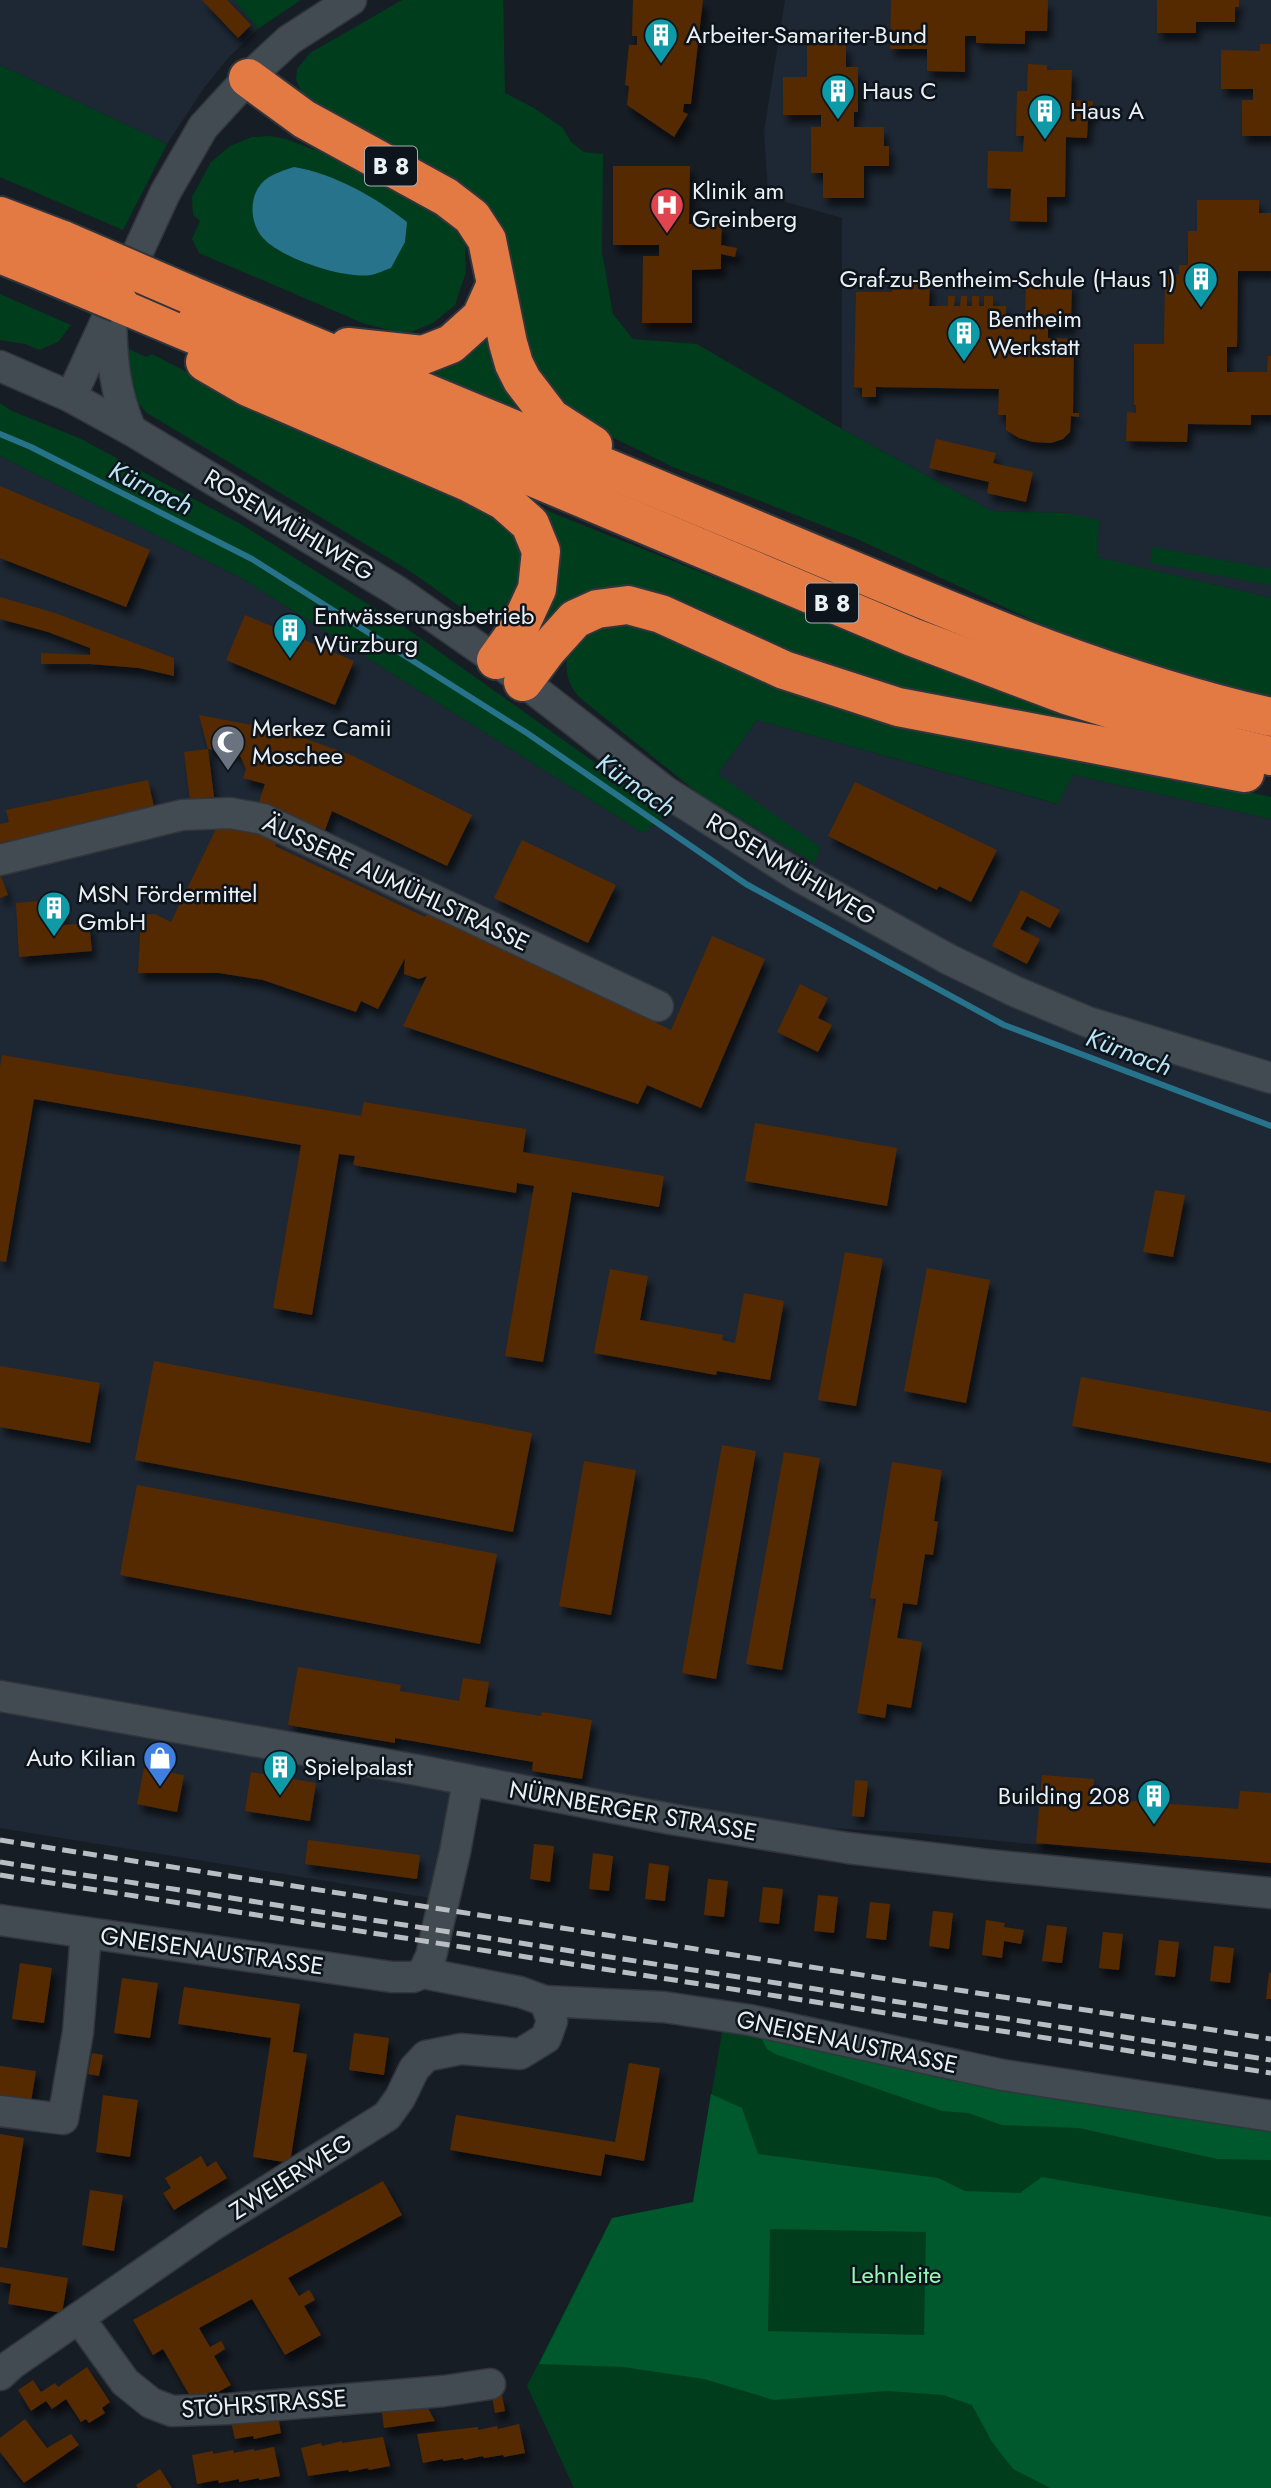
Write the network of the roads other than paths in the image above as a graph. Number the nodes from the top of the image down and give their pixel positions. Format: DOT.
graph roads {
  1 [pos="351,0"];
  2 [pos="247,78"];
  3 [pos="0,216"];
  4 [pos="0,254"];
  5 [pos="55,257"];
  6 [pos="495,286"];
  7 [pos="115,308"];
  8 [pos="182,324"];
  9 [pos="304,342"];
  10 [pos="0,366"];
  11 [pos="71,397"];
  12 [pos="131,430"];
  13 [pos="624,475"];
  14 [pos="509,671"];
  15 [pos="1271,717"];
  16 [pos="1271,756"];
  17 [pos="1271,777"];
  18 [pos="0,860"];
  19 [pos="658,1006"];
  20 [pos="1271,1078"];
  21 [pos="0,1696"];
  22 [pos="468,1781"];
  23 [pos="1271,1893"];
  24 [pos="0,1920"];
  25 [pos="86,1933"];
  26 [pos="423,1973"];
  27 [pos="545,2001"];
  28 [pos="0,2111"];
  29 [pos="1271,2116"];
  30 [pos="79,2318"];
  31 [pos="0,2375"];
  32 [pos="490,2384"];
  1 -- 2 [label="street"];
  2 -- 6 [label="highway, B 8"];
  2 -- 7 [label="street"];
  3 -- 5 [label="highway, B 8"];
  4 -- 5 [label="highway, B 8"];
  5 -- 7 [label="highway, B 8, bridge"];
  5 -- 8 [label="highway, B 8, bridge"];
  6 -- 9 [label="highway, B 8"];
  6 -- 13 [label="highway, B 8"];
  7 -- 8 [label="highway, B 8"];
  7 -- 11 [label="street"];
  7 -- 12 [label="street"];
  8 -- 9 [label="highway, B 8"];
  8 -- 14 [label="highway, B 8"];
  8 -- 16 [label="highway, B 8"];
  9 -- 13 [label="highway, B 8"];
  10 -- 11 [label="street, ROSENMÜHLWEG"];
  11 -- 12 [label="street, ROSENMÜHLWEG"];
  12 -- 14 [label="street, ROSENMÜHLWEG"];
  13 -- 15 [label="highway, B 8"];
  14 -- 17 [label="highway"];
  14 -- 20 [label="street, ROSENMÜHLWEG"];
  18 -- 19 [label="street, ÄUSSERE AUMÜHLSTRASSE"];
  21 -- 22 [label="street, NÜRNBERGER STRASSE"];
  22 -- 23 [label="street, NÜRNBERGER STRASSE"];
  22 -- 26 [label="street"];
  24 -- 25 [label="street, GNEISENAUSTRASSE"];
  25 -- 26 [label="street, GNEISENAUSTRASSE"];
  25 -- 28 [label="street"];
  26 -- 27 [label="street, GNEISENAUSTRASSE"];
  27 -- 29 [label="street, GNEISENAUSTRASSE"];
  27 -- 30 [label="street, ZWEIERWEG"];
  30 -- 31 [label="street, ZWEIERWEG"];
  30 -- 32 [label="street, STÖHRSTRASSE"];
}
